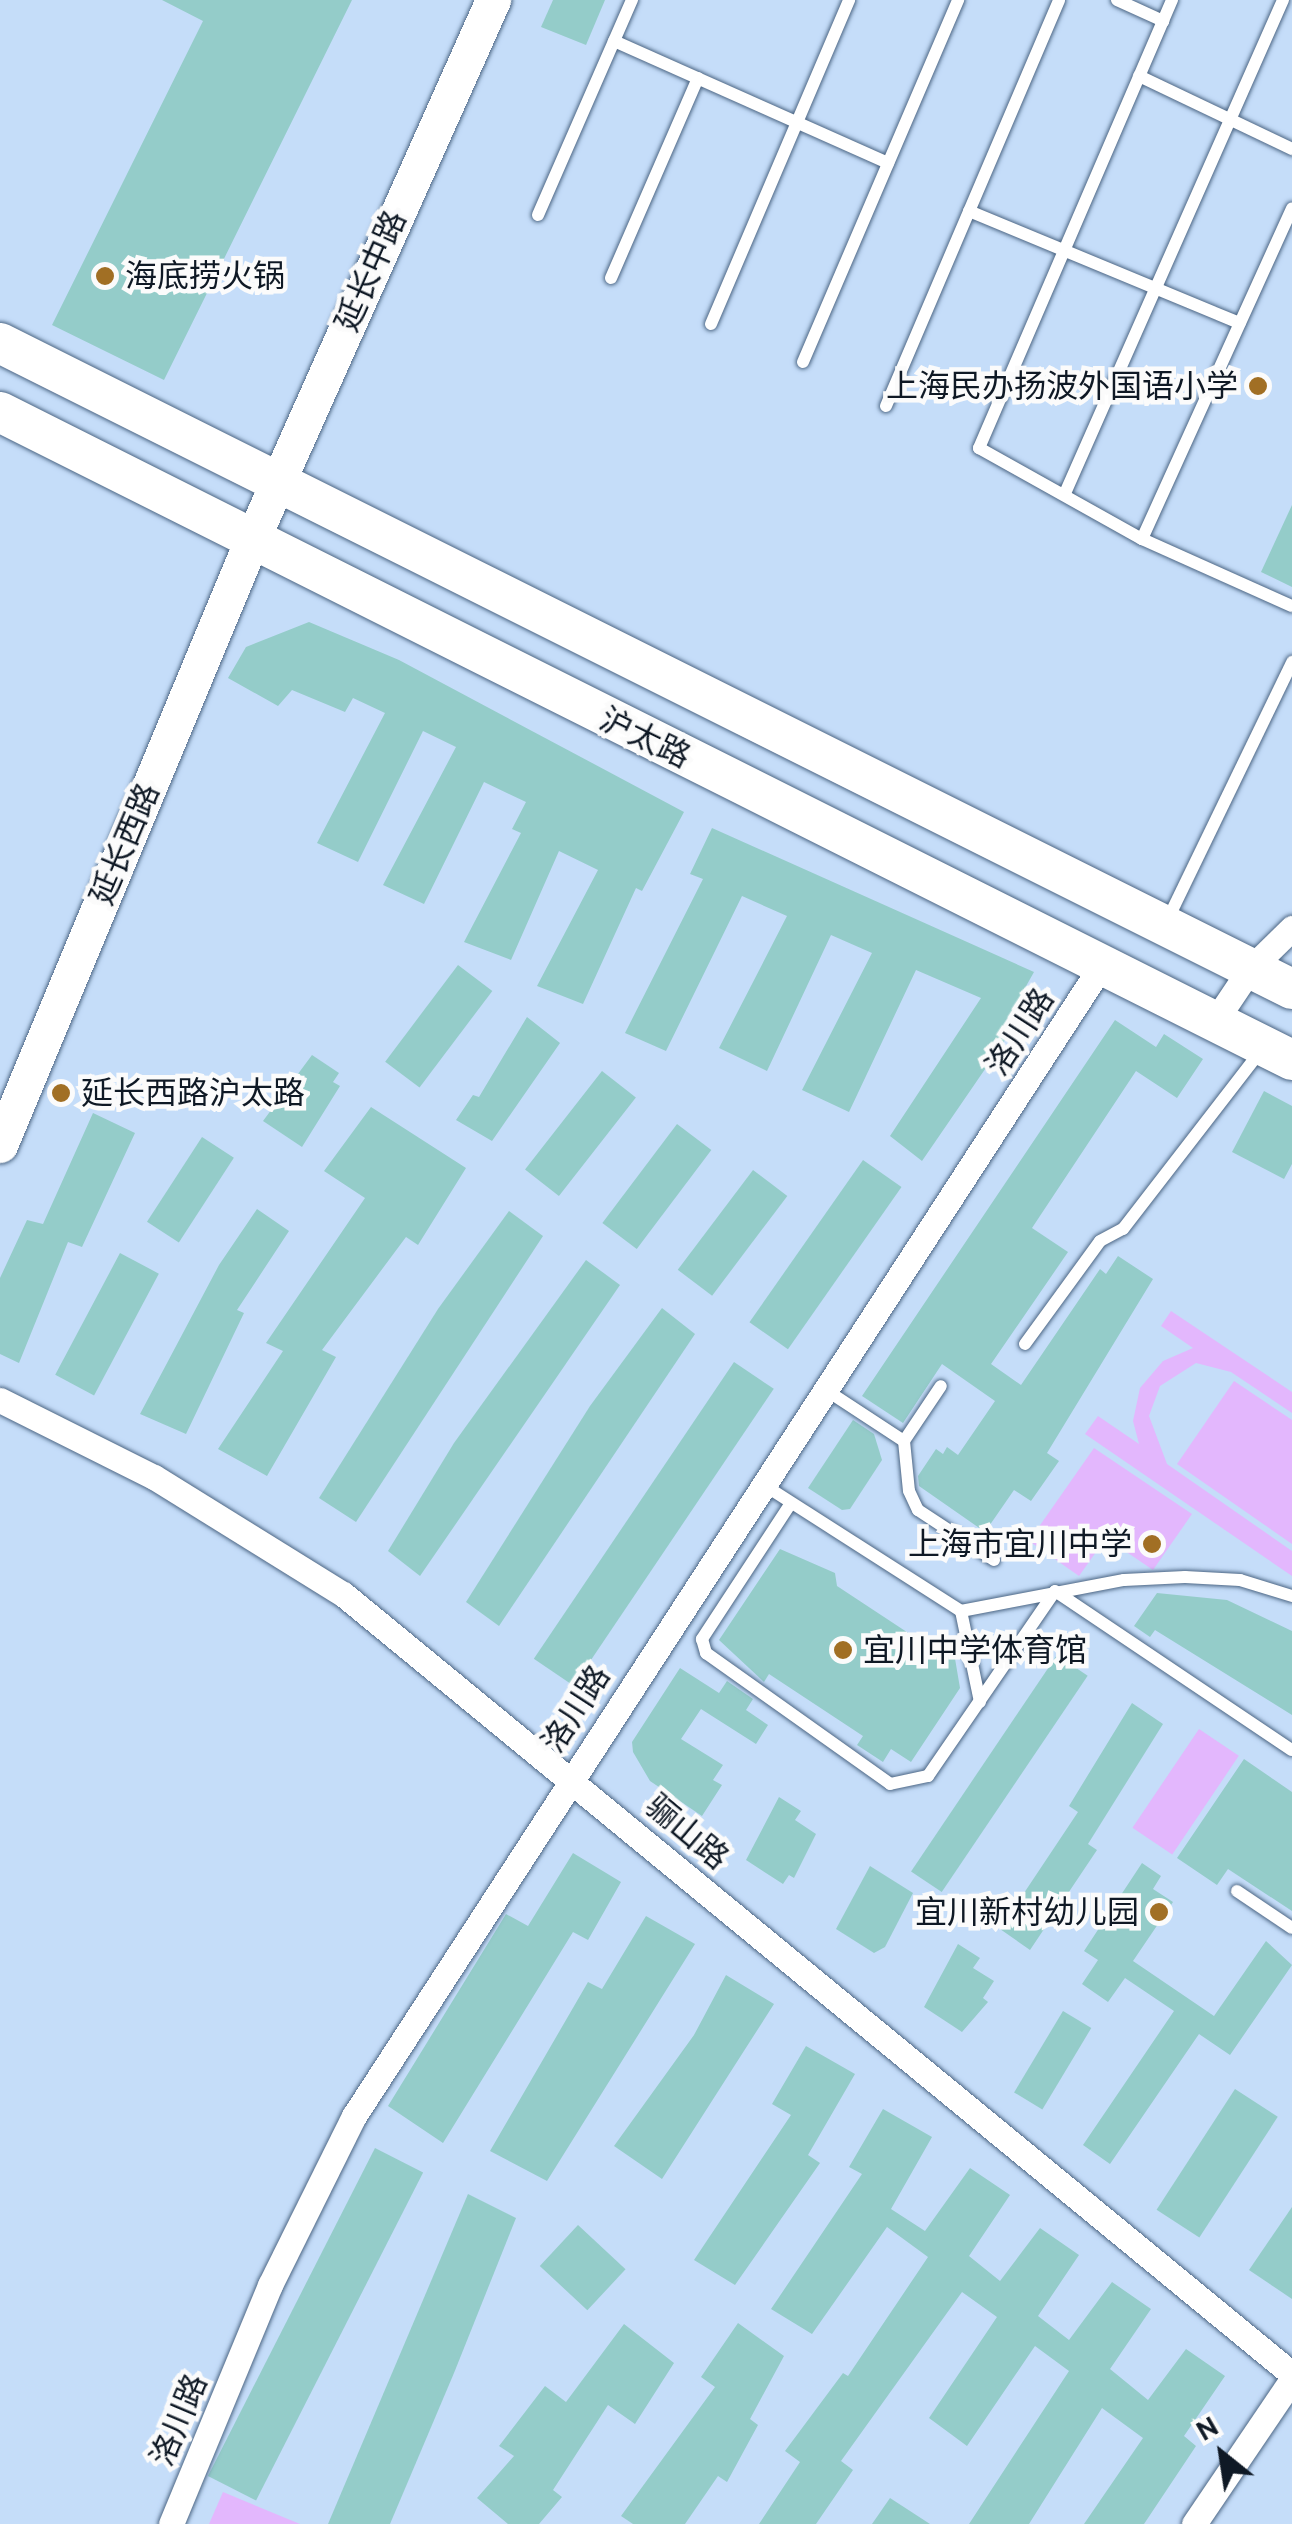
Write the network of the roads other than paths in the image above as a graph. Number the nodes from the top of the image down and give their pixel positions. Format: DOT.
graph roads {
  1 [pos="492,0"];
  2 [pos="632,0"];
  3 [pos="849,0"];
  4 [pos="958,0"];
  5 [pos="1059,0"];
  6 [pos="1117,0"];
  7 [pos="1172,0"];
  8 [pos="1282,0"];
  9 [pos="1163,21"];
  10 [pos="614,41"];
  11 [pos="1139,76"];
  12 [pos="698,78"];
  13 [pos="1230,120"];
  14 [pos="797,122"];
  15 [pos="1292,149"];
  16 [pos="888,163"];
  17 [pos="1292,208"];
  18 [pos="969,210"];
  19 [pos="538,215"];
  20 [pos="1064,250"];
  21 [pos="611,278"];
  22 [pos="1156,288"];
  23 [pos="1240,322"];
  24 [pos="710,324"];
  25 [pos="0,342"];
  26 [pos="803,362"];
  27 [pos="886,406"];
  28 [pos="0,412"];
  29 [pos="277,482"];
  30 [pos="1066,492"];
  31 [pos="1142,539"];
  32 [pos="251,542"];
  33 [pos="1292,606"];
  34 [pos="1292,662"];
  35 [pos="1165,925"];
  36 [pos="1292,928"];
  37 [pos="1102,966"];
  38 [pos="1250,969"];
  39 [pos="1292,990"];
  40 [pos="1215,1021"];
  41 [pos="1278,1053"];
  42 [pos="0,1145"];
  43 [pos="1026,1344"];
  44 [pos="941,1386"];
  45 [pos="826,1390"];
  46 [pos="0,1400"];
  47 [pos="904,1441"];
  48 [pos="764,1486"];
  49 [pos="791,1503"];
  50 [pos="994,1560"];
  51 [pos="1055,1591"];
  52 [pos="1292,1596"];
  53 [pos="961,1611"];
  54 [pos="980,1702"];
  55 [pos="1292,1750"];
  56 [pos="570,1778"];
  57 [pos="1237,1891"];
  58 [pos="1292,1928"];
  59 [pos="1292,2376"];
  60 [pos="171,2524"];
  61 [pos="1194,2524"];
  1 -- 29 [label="street, 延长中路"];
  2 -- 10 [label="lane"];
  3 -- 14 [label="lane"];
  4 -- 16 [label="lane"];
  5 -- 18 [label="lane"];
  6 -- 9 [label="lane"];
  7 -- 9 [label="lane"];
  8 -- 13 [label="lane"];
  9 -- 11 [label="lane"];
  10 -- 12 [label="lane"];
  10 -- 19 [label="lane"];
  11 -- 13 [label="lane"];
  11 -- 20 [label="lane"];
  12 -- 14 [label="lane"];
  12 -- 21 [label="lane"];
  13 -- 15 [label="lane"];
  13 -- 22 [label="lane"];
  14 -- 16 [label="lane"];
  14 -- 24 [label="lane"];
  16 -- 26 [label="lane"];
  17 -- 23 [label="lane"];
  18 -- 20 [label="lane"];
  18 -- 27 [label="lane"];
  20 -- 22 [label="lane"];
  20 -- 30 [label="lane"];
  22 -- 23 [label="lane"];
  22 -- 30 [label="lane"];
  23 -- 31 [label="lane"];
  25 -- 29 [label="main road, 沪太路"];
  28 -- 32 [label="main road, 沪太路"];
  29 -- 32 [label="street, 延长中路"];
  29 -- 35 [label="main road, 沪太路"];
  30 -- 31 [label="lane"];
  31 -- 33 [label="lane"];
  32 -- 37 [label="main road, 沪太路"];
  32 -- 42 [label="street, 延长西路"];
  34 -- 35 [label="lane"];
  35 -- 38 [label="main road, 沪太路"];
  36 -- 38 [label="street"];
  37 -- 40 [label="main road, 沪太路"];
  37 -- 45 [label="street, 洛川路"];
  38 -- 39 [label="main road, 沪太路"];
  38 -- 40 [label="street"];
  40 -- 41 [label="main road, 沪太路"];
  41 -- 43 [label="lane"];
  44 -- 47 [label="lane"];
  45 -- 47 [label="lane"];
  45 -- 48 [label="street, 洛川路"];
  46 -- 56 [label="street, 骊山路"];
  47 -- 50 [label="lane"];
  48 -- 49 [label="lane"];
  48 -- 56 [label="street, 洛川路"];
  49 -- 53 [label="lane"];
  49 -- 54 [label="lane"];
  51 -- 52 [label="lane"];
  51 -- 53 [label="lane"];
  51 -- 54 [label="lane"];
  51 -- 55 [label="lane"];
  53 -- 54 [label="lane"];
  56 -- 59 [label="street, 骊山路"];
  56 -- 60 [label="street, 洛川路"];
  57 -- 58 [label="lane"];
  59 -- 61 [label="street"];
}
